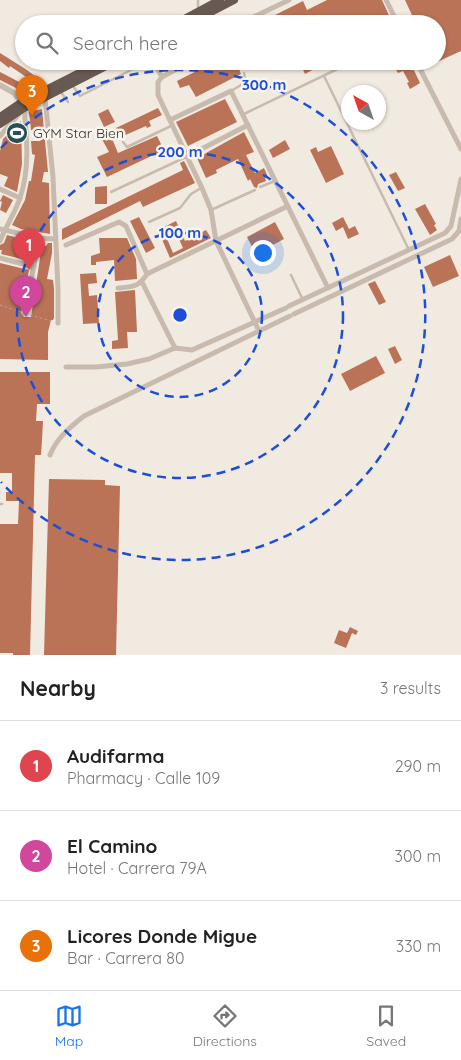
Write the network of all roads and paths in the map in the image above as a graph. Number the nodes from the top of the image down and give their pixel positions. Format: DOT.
graph roads {
  1 [pos="198,0"];
  2 [pos="234,0"];
  3 [pos="289,0"];
  4 [pos="386,0"];
  5 [pos="220,2"];
  6 [pos="199,14"];
  7 [pos="258,15"];
  8 [pos="394,15"];
  9 [pos="88,70"];
  10 [pos="95,70"];
  11 [pos="131,70"];
  12 [pos="158,70"];
  13 [pos="175,70"];
  14 [pos="336,70"];
  15 [pos="421,70"];
  16 [pos="244,73"];
  17 [pos="324,76"];
  18 [pos="162,77"];
  19 [pos="70,81"];
  20 [pos="0,85"];
  21 [pos="58,87"];
  22 [pos="231,91"];
  23 [pos="45,98"];
  24 [pos="68,102"];
  25 [pos="23,105"];
  26 [pos="242,115"];
  27 [pos="0,117"];
  28 [pos="171,122"];
  29 [pos="0,124"];
  30 [pos="248,125"];
  31 [pos="0,131"];
  32 [pos="0,136"];
  33 [pos="123,142"];
  34 [pos="461,149"];
  35 [pos="188,156"];
  36 [pos="461,179"];
  37 [pos="275,180"];
  38 [pos="260,187"];
  39 [pos="202,188"];
  40 [pos="0,189"];
  41 [pos="255,190"];
  42 [pos="110,192"];
  43 [pos="20,198"];
  44 [pos="288,206"];
  45 [pos="211,210"];
  46 [pos="461,219"];
  47 [pos="149,222"];
  48 [pos="2,230"];
  49 [pos="39,238"];
  50 [pos="55,239"];
  51 [pos="0,241"];
  52 [pos="216,241"];
  53 [pos="66,245"];
  54 [pos="409,250"];
  55 [pos="0,258"];
  56 [pos="34,267"];
  57 [pos="147,274"];
  58 [pos="291,275"];
  59 [pos="142,282"];
  60 [pos="118,288"];
  61 [pos="328,288"];
  62 [pos="302,300"];
  63 [pos="0,305"];
  64 [pos="25,313"];
  65 [pos="255,322"];
  66 [pos="58,323"];
  67 [pos="259,331"];
  68 [pos="175,348"];
  69 [pos="66,367"];
  70 [pos="50,455"];
  1 -- 6 [label="lane"];
  2 -- 5 [label="highway"];
  3 -- 7 [label="street"];
  4 -- 8 [label="street"];
  5 -- 6 [label="highway"];
  9 -- 19 [label="highway"];
  10 -- 19 [label="highway"];
  11 -- 19 [label="lane"];
  12 -- 18 [label="street"];
  13 -- 18 [label="street"];
  14 -- 17 [label="lane"];
  15 -- 34 [label="street"];
  16 -- 22 [label="lane"];
  17 -- 26 [label="lane"];
  17 -- 54 [label="lane"];
  18 -- 28 [label="street"];
  19 -- 21 [label="highway"];
  20 -- 25 [label="street"];
  21 -- 23 [label="highway"];
  21 -- 24 [label="lane"];
  21 -- 25 [label="highway"];
  22 -- 26 [label="street"];
  22 -- 28 [label="street"];
  23 -- 25 [label="highway"];
  23 -- 50 [label="street"];
  25 -- 27 [label="highway"];
  25 -- 29 [label="highway"];
  25 -- 32 [label="street"];
  25 -- 43 [label="street"];
  26 -- 30 [label="street"];
  28 -- 33 [label="lane"];
  28 -- 35 [label="street"];
  30 -- 35 [label="street"];
  30 -- 37 [label="street"];
  31 -- 32 [label="street"];
  35 -- 39 [label="street"];
  35 -- 42 [label="lane"];
  36 -- 54 [label="street"];
  37 -- 38 [label="lane"];
  37 -- 44 [label="street"];
  39 -- 45 [label="street"];
  39 -- 47 [label="lane"];
  40 -- 43 [label="street"];
  41 -- 45 [label="lane"];
  43 -- 48 [label="street"];
  44 -- 52 [label="street"];
  44 -- 61 [label="street"];
  45 -- 52 [label="street"];
  46 -- 67 [label="street"];
  48 -- 49 [label="street"];
  48 -- 51 [label="street"];
  49 -- 50 [label="street"];
  49 -- 56 [label="street"];
  50 -- 66 [label="street"];
  52 -- 57 [label="street"];
  52 -- 65 [label="street"];
  53 -- 57 [label="street"];
  54 -- 61 [label="street"];
  55 -- 56 [label="street"];
  56 -- 64 [label="street"];
  57 -- 59 [label="street"];
  58 -- 62 [label="lane"];
  59 -- 60 [label="street"];
  59 -- 68 [label="street"];
  61 -- 62 [label="street"];
  62 -- 65 [label="street"];
  63 -- 64 [label="path"];
  64 -- 66 [label="path"];
  65 -- 67 [label="street"];
  65 -- 68 [label="street"];
  67 -- 70 [label="street"];
  68 -- 69 [label="street"];
}
